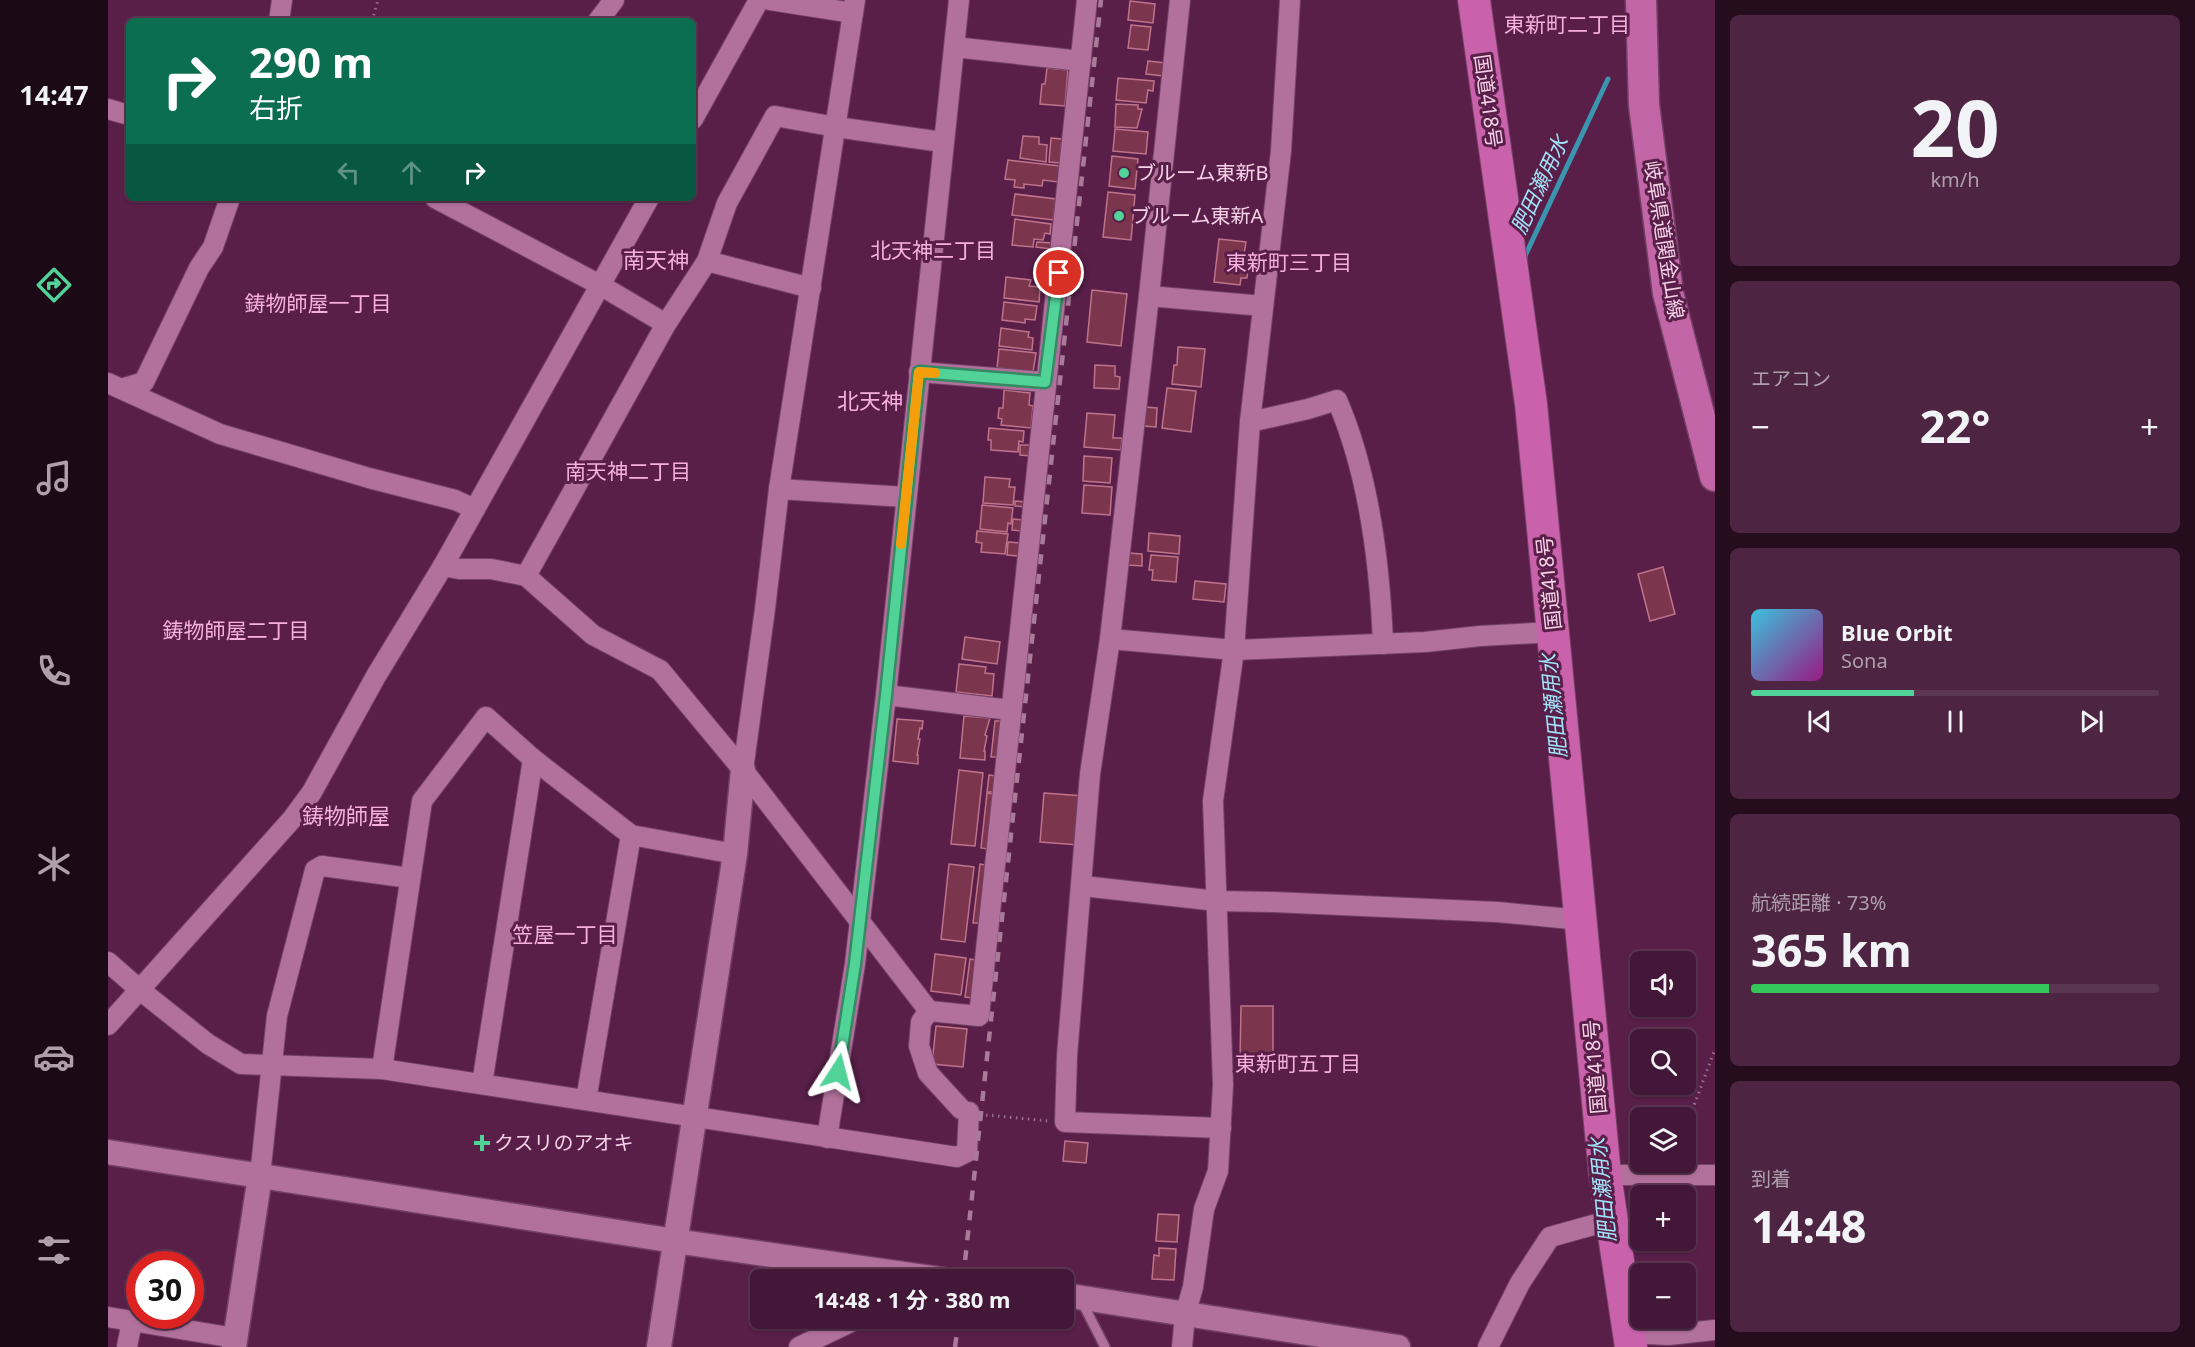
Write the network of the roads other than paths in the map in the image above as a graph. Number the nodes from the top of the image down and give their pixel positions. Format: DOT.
graph roads {
  1 [pos="282,0"];
  2 [pos="614,0"];
  3 [pos="759,0"];
  4 [pos="770,0"];
  5 [pos="959,0"];
  6 [pos="1087,0"];
  7 [pos="1180,0"];
  8 [pos="1290,0"];
  9 [pos="1474,0"];
  10 [pos="1641,0"];
  11 [pos="854,7"];
  12 [pos="279,18"];
  13 [pos="600,18"];
  14 [pos="954,47"];
  15 [pos="1080,61"];
  16 [pos="108,109"];
  17 [pos="126,114"];
  18 [pos="696,114"];
  19 [pos="836,128"];
  20 [pos="942,142"];
  21 [pos="229,201"];
  22 [pos="441,201"];
  23 [pos="647,201"];
  24 [pos="707,261"];
  25 [pos="600,285"];
  26 [pos="811,288"];
  27 [pos="1149,296"];
  28 [pos="1263,306"];
  29 [pos="666,324"];
  30 [pos="919,372"];
  31 [pos="1045,382"];
  32 [pos="116,386"];
  33 [pos="1250,422"];
  34 [pos="1715,476"];
  35 [pos="779,489"];
  36 [pos="905,497"];
  37 [pos="475,509"];
  38 [pos="443,566"];
  39 [pos="526,576"];
  40 [pos="1554,632"];
  41 [pos="1110,639"];
  42 [pos="1383,644"];
  43 [pos="1234,650"];
  44 [pos="886,695"];
  45 [pos="1010,710"];
  46 [pos="533,759"];
  47 [pos="743,770"];
  48 [pos="631,835"];
  49 [pos="735,854"];
  50 [pos="410,878"];
  51 [pos="1083,886"];
  52 [pos="1217,902"];
  53 [pos="859,920"];
  54 [pos="1581,920"];
  55 [pos="108,962"];
  56 [pos="140,990"];
  57 [pos="929,1011"];
  58 [pos="108,1025"];
  59 [pos="272,1066"];
  60 [pos="382,1069"];
  61 [pos="482,1084"];
  62 [pos="586,1100"];
  63 [pos="694,1117"];
  64 [pos="1221,1128"];
  65 [pos="827,1138"];
  66 [pos="108,1152"];
  67 [pos="1605,1175"];
  68 [pos="1715,1175"];
  69 [pos="260,1176"];
  70 [pos="1611,1220"];
  71 [pos="675,1240"];
  72 [pos="840,1269"];
  73 [pos="1074,1296"];
  74 [pos="1074,1300"];
  75 [pos="1185,1315"];
  76 [pos="108,1317"];
  77 [pos="126,1320"];
  78 [pos="131,1329"];
  79 [pos="171,1329"];
  80 [pos="836,1329"];
  81 [pos="1715,1330"];
  82 [pos="1630,1340"];
  83 [pos="234,1342"];
  84 [pos="128,1347"];
  85 [pos="659,1347"];
  86 [pos="799,1347"];
  87 [pos="1105,1347"];
  88 [pos="1182,1347"];
  89 [pos="1398,1347"];
  90 [pos="1488,1347"];
  1 -- 12 [label="street"];
  2 -- 13 [label="street"];
  3 -- 18 [label="street"];
  4 -- 11 [label="street"];
  5 -- 14 [label="street"];
  6 -- 15 [label="street"];
  7 -- 27 [label="street"];
  8 -- 28 [label="street"];
  9 -- 40 [label="highway, 国道418号"];
  10 -- 34 [label="main road, 岐阜県道関金山線"];
  11 -- 19 [label="street"];
  14 -- 15 [label="street"];
  14 -- 20 [label="street"];
  15 -- 31 [label="street"];
  16 -- 17 [label="street"];
  19 -- 20 [label="street"];
  19 -- 24 [label="street"];
  19 -- 26 [label="street"];
  20 -- 30 [label="street"];
  21 -- 32 [label="street"];
  22 -- 25 [label="street"];
  23 -- 25 [label="street"];
  24 -- 26 [label="street"];
  24 -- 29 [label="street"];
  25 -- 29 [label="street"];
  25 -- 37 [label="street"];
  26 -- 35 [label="street"];
  27 -- 28 [label="street"];
  27 -- 41 [label="street"];
  28 -- 33 [label="street"];
  29 -- 39 [label="street"];
  30 -- 31 [label="street"];
  30 -- 36 [label="street"];
  31 -- 45 [label="street"];
  32 -- 37 [label="street"];
  33 -- 42 [label="street"];
  33 -- 43 [label="street"];
  35 -- 36 [label="street"];
  35 -- 47 [label="street"];
  36 -- 44 [label="street"];
  37 -- 38 [label="street"];
  38 -- 39 [label="street"];
  38 -- 56 [label="street"];
  39 -- 47 [label="street"];
  40 -- 42 [label="street"];
  40 -- 54 [label="highway, 国道418号"];
  41 -- 43 [label="street"];
  41 -- 51 [label="street"];
  42 -- 43 [label="street"];
  43 -- 52 [label="street"];
  44 -- 45 [label="street"];
  44 -- 53 [label="street"];
  45 -- 57 [label="street"];
  46 -- 48 [label="street"];
  46 -- 50 [label="street"];
  46 -- 61 [label="street"];
  47 -- 49 [label="street"];
  47 -- 53 [label="street"];
  48 -- 49 [label="street"];
  48 -- 62 [label="street"];
  49 -- 63 [label="street"];
  50 -- 59 [label="street"];
  50 -- 60 [label="street"];
  51 -- 52 [label="street"];
  51 -- 64 [label="street"];
  52 -- 54 [label="street"];
  52 -- 64 [label="street"];
  53 -- 57 [label="street"];
  53 -- 65 [label="street"];
  54 -- 67 [label="highway, 国道418号"];
  55 -- 56 [label="street"];
  56 -- 58 [label="street"];
  56 -- 59 [label="street"];
  57 -- 65 [label="street"];
  59 -- 60 [label="street"];
  59 -- 69 [label="street"];
  60 -- 61 [label="street"];
  61 -- 62 [label="street"];
  62 -- 63 [label="street"];
  63 -- 65 [label="street"];
  63 -- 71 [label="street"];
  64 -- 75 [label="street"];
  66 -- 69 [label="street"];
  67 -- 68 [label="street"];
  67 -- 70 [label="highway, 国道418号"];
  69 -- 71 [label="street"];
  69 -- 83 [label="street"];
  70 -- 82 [label="highway, 国道418号"];
  70 -- 90 [label="street"];
  71 -- 72 [label="street"];
  71 -- 85 [label="street"];
  73 -- 75 [label="street"];
  74 -- 87 [label="lane"];
  75 -- 88 [label="street"];
  75 -- 89 [label="street"];
  76 -- 77 [label="street"];
  78 -- 84 [label="street"];
  79 -- 83 [label="street"];
  80 -- 86 [label="street"];
  81 -- 82 [label="street"];
}
